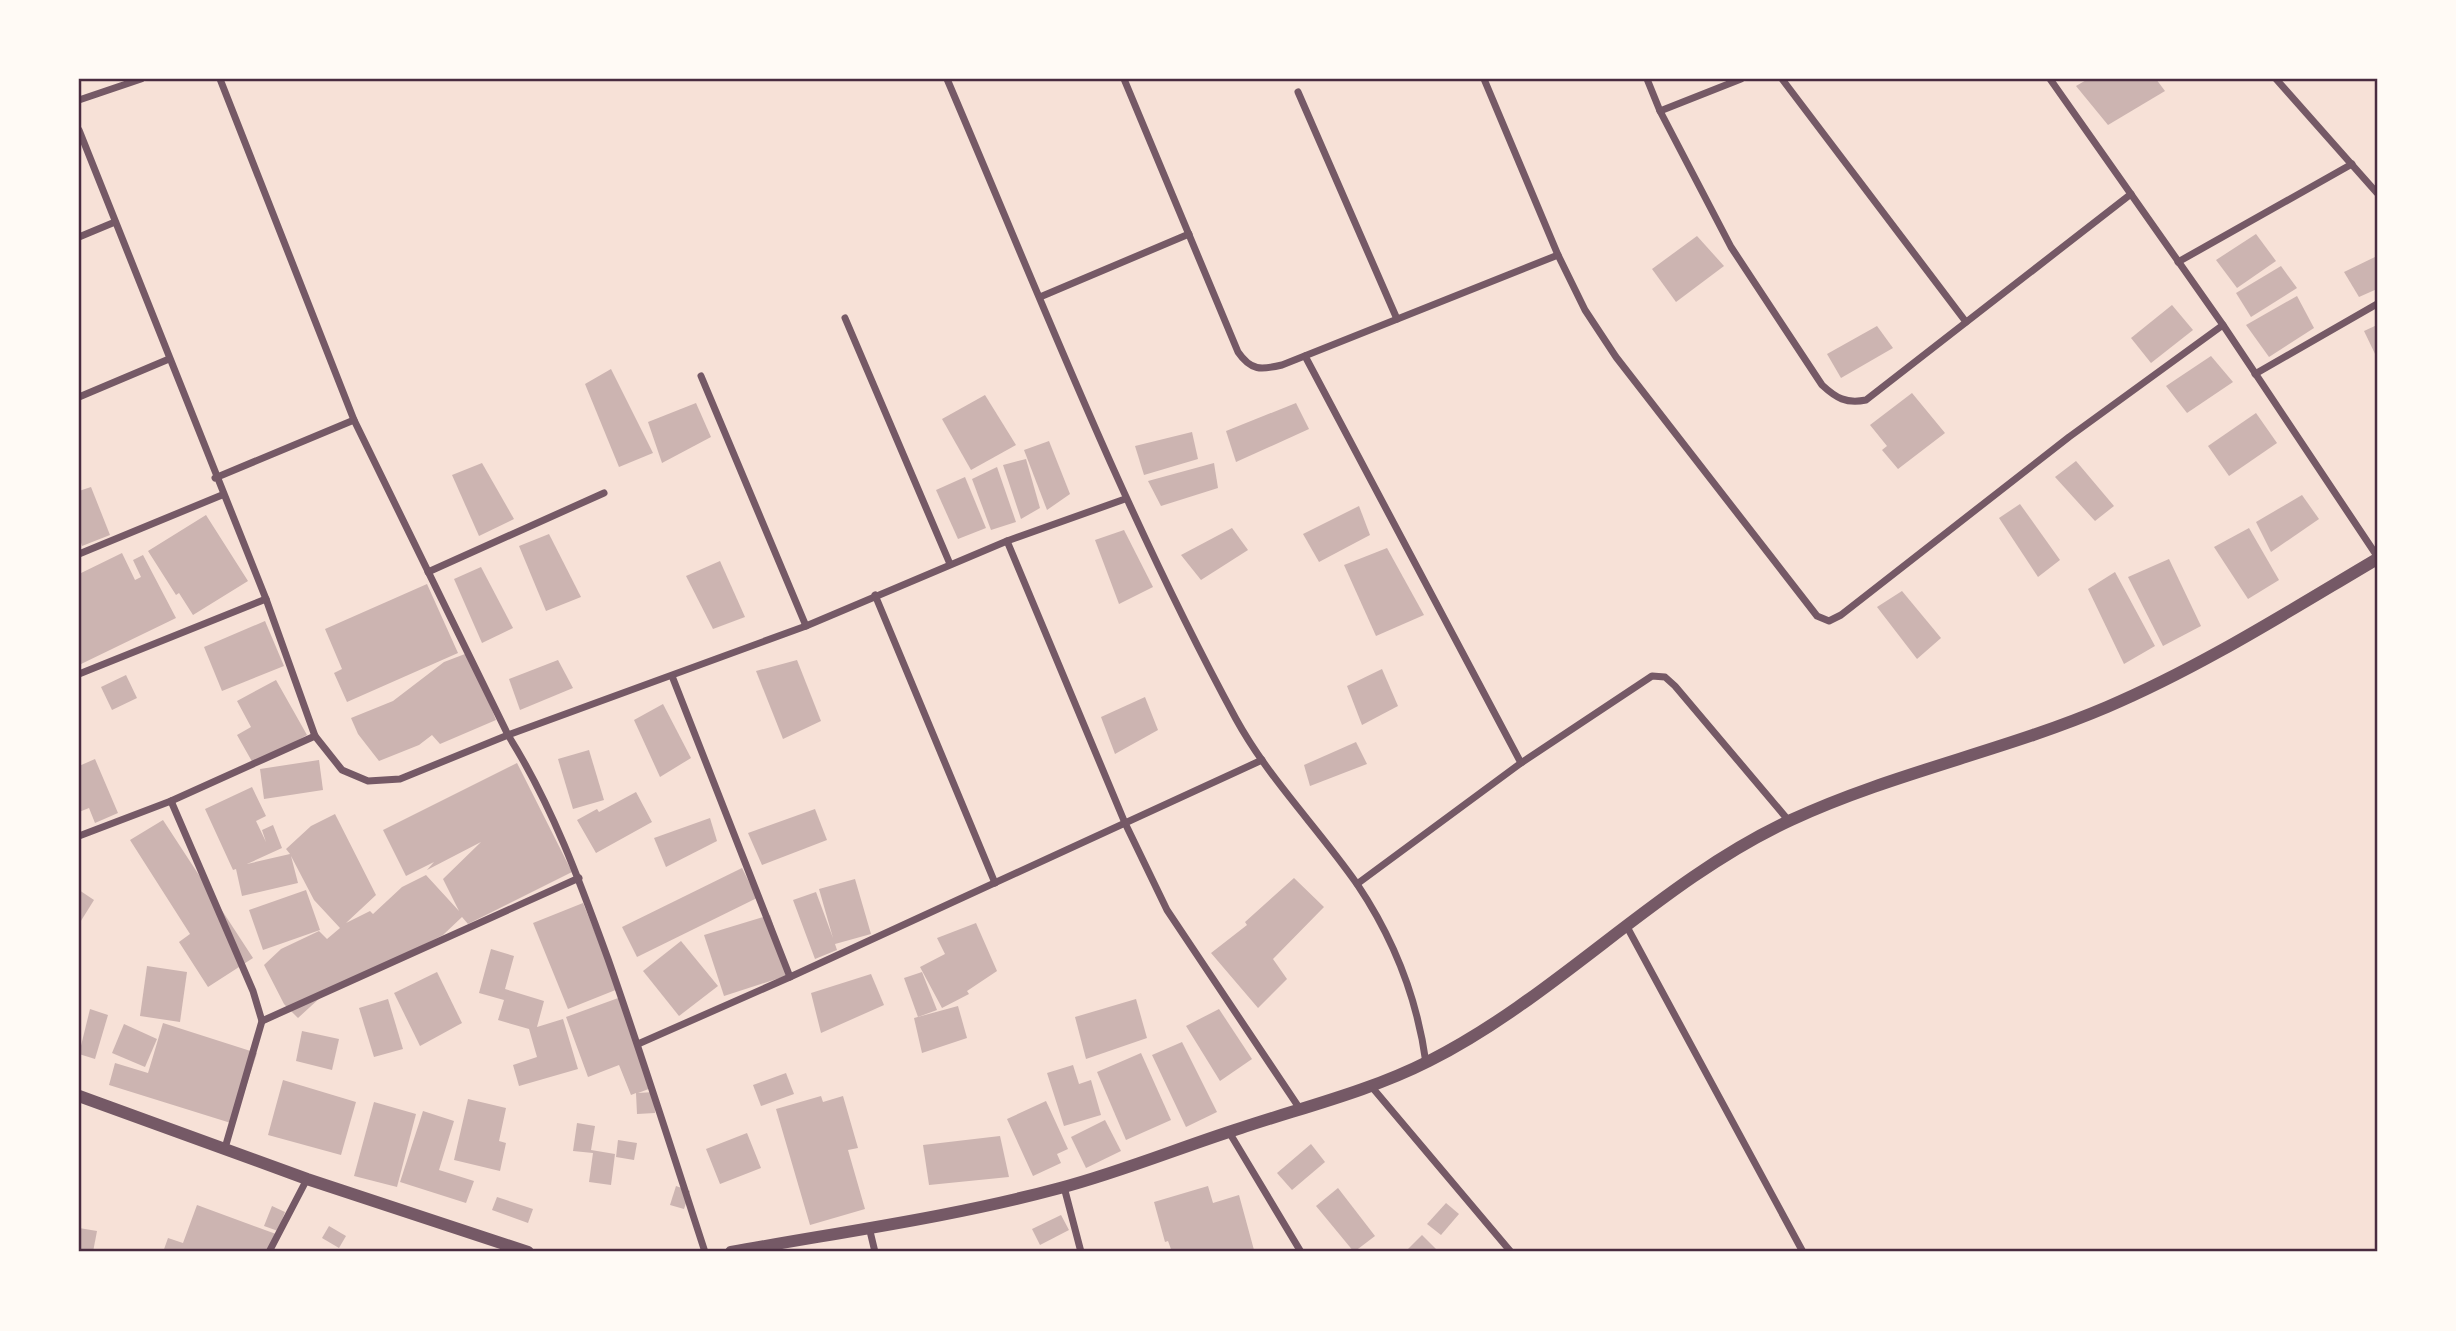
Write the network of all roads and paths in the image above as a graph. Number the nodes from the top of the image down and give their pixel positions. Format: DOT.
graph roads {
  1 [pos="141,79"];
  2 [pos="220,79"];
  3 [pos="947,79"];
  4 [pos="1124,79"];
  5 [pos="1484,79"];
  6 [pos="1647,79"];
  7 [pos="1741,79"];
  8 [pos="1783,79"];
  9 [pos="2050,79"];
  10 [pos="2276,79"];
  11 [pos="1298,92"];
  12 [pos="79,100"];
  13 [pos="1660,111"];
  14 [pos="79,130"];
  15 [pos="2352,164"];
  16 [pos="2377,193"];
  17 [pos="2131,194"];
  18 [pos="115,222"];
  19 [pos="1189,234"];
  20 [pos="79,237"];
  21 [pos="1558,255"];
  22 [pos="2178,262"];
  23 [pos="1040,297"];
  24 [pos="2377,304"];
  25 [pos="845,318"];
  26 [pos="1397,319"];
  27 [pos="1966,322"];
  28 [pos="2223,325"];
  29 [pos="1305,356"];
  30 [pos="169,359"];
  31 [pos="2255,374"];
  32 [pos="701,376"];
  33 [pos="79,397"];
  34 [pos="354,420"];
  35 [pos="215,478"];
  36 [pos="604,493"];
  37 [pos="222,495"];
  38 [pos="1125,499"];
  39 [pos="1007,541"];
  40 [pos="79,554"];
  41 [pos="2377,557"];
  42 [pos="950,564"];
  43 [pos="428,572"];
  44 [pos="875,595"];
  45 [pos="266,599"];
  46 [pos="806,626"];
  47 [pos="79,674"];
  48 [pos="672,676"];
  49 [pos="508,735"];
  50 [pos="315,736"];
  51 [pos="1262,760"];
  52 [pos="1521,763"];
  53 [pos="171,802"];
  54 [pos="1788,821"];
  55 [pos="1125,823"];
  56 [pos="79,836"];
  57 [pos="579,878"];
  58 [pos="995,883"];
  59 [pos="1357,884"];
  60 [pos="1626,925"];
  61 [pos="790,977"];
  62 [pos="262,1021"];
  63 [pos="638,1044"];
  64 [pos="1426,1063"];
  65 [pos="1370,1086"];
  66 [pos="79,1096"];
  67 [pos="1300,1109"];
  68 [pos="1229,1132"];
  69 [pos="225,1148"];
  70 [pos="307,1178"];
  71 [pos="1064,1187"];
  72 [pos="869,1227"];
  73 [pos="269,1252"];
  74 [pos="527,1252"];
  75 [pos="705,1252"];
  76 [pos="731,1252"];
  77 [pos="875,1252"];
  78 [pos="1081,1252"];
  79 [pos="1301,1252"];
  80 [pos="1511,1252"];
  81 [pos="1803,1252"];
  1 -- 12 [label="street"];
  2 -- 34 [label="street"];
  3 -- 23 [label="street"];
  4 -- 19 [label="street"];
  5 -- 21 [label="street"];
  6 -- 13 [label="street"];
  7 -- 13 [label="street"];
  8 -- 27 [label="street"];
  9 -- 17 [label="street"];
  10 -- 15 [label="street"];
  11 -- 26 [label="street"];
  13 -- 27 [label="street"];
  14 -- 18 [label="street"];
  15 -- 16 [label="street"];
  15 -- 22 [label="street"];
  17 -- 22 [label="street"];
  17 -- 27 [label="street"];
  18 -- 20 [label="street"];
  18 -- 30 [label="street"];
  19 -- 23 [label="street"];
  19 -- 29 [label="street"];
  21 -- 26 [label="street"];
  21 -- 28 [label="street"];
  22 -- 28 [label="street"];
  23 -- 38 [label="street"];
  24 -- 31 [label="street"];
  25 -- 42 [label="street"];
  26 -- 29 [label="street"];
  28 -- 31 [label="street"];
  29 -- 52 [label="street"];
  30 -- 33 [label="street"];
  30 -- 35 [label="street"];
  31 -- 41 [label="street"];
  32 -- 46 [label="street"];
  34 -- 35 [label="street"];
  34 -- 43 [label="street"];
  35 -- 37 [label="street"];
  36 -- 43 [label="street"];
  37 -- 40 [label="street"];
  37 -- 45 [label="street"];
  38 -- 39 [label="street"];
  38 -- 51 [label="street"];
  39 -- 42 [label="street"];
  39 -- 55 [label="street"];
  41 -- 54 [label="street"];
  42 -- 44 [label="street"];
  43 -- 49 [label="street"];
  44 -- 46 [label="street"];
  44 -- 58 [label="street"];
  45 -- 47 [label="street"];
  45 -- 50 [label="street"];
  46 -- 48 [label="street"];
  48 -- 49 [label="street"];
  48 -- 61 [label="street"];
  49 -- 50 [label="street"];
  49 -- 57 [label="street"];
  50 -- 53 [label="street"];
  51 -- 55 [label="street"];
  51 -- 59 [label="street"];
  52 -- 54 [label="street"];
  52 -- 59 [label="street"];
  53 -- 56 [label="street"];
  53 -- 62 [label="street"];
  54 -- 60 [label="street"];
  55 -- 58 [label="street"];
  55 -- 67 [label="street"];
  57 -- 62 [label="street"];
  57 -- 63 [label="street"];
  58 -- 61 [label="street"];
  59 -- 64 [label="street"];
  60 -- 64 [label="street"];
  60 -- 81 [label="street"];
  61 -- 63 [label="street"];
  62 -- 69 [label="street"];
  63 -- 75 [label="street"];
  64 -- 65 [label="street"];
  65 -- 67 [label="street"];
  65 -- 80 [label="street"];
  66 -- 69 [label="street"];
  67 -- 68 [label="street"];
  68 -- 71 [label="street"];
  68 -- 79 [label="street"];
  69 -- 70 [label="street"];
  70 -- 73 [label="street"];
  70 -- 74 [label="street"];
  71 -- 72 [label="street"];
  71 -- 78 [label="street"];
  72 -- 76 [label="street"];
  72 -- 77 [label="street"];
}
